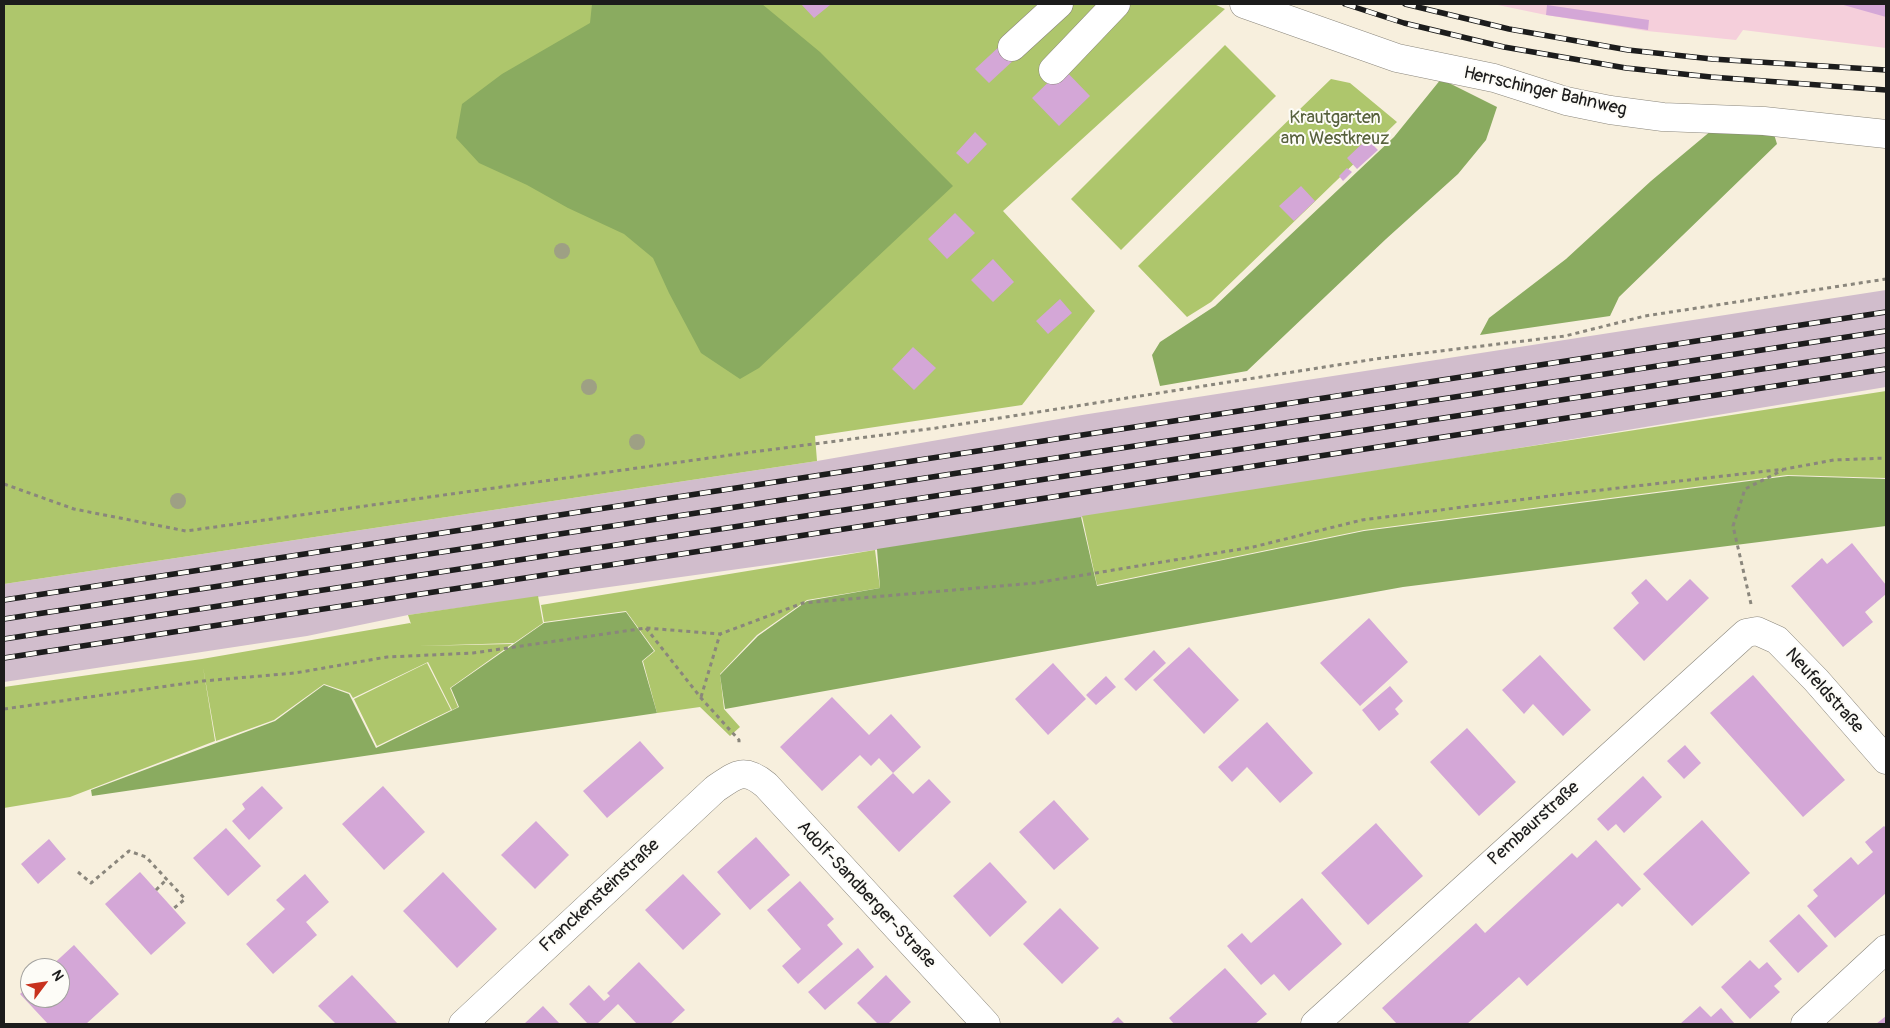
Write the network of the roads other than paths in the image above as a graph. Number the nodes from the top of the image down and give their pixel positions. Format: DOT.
graph roads {
  1 [pos="1058,4"];
  2 [pos="1116,4"];
  3 [pos="1244,4"];
  4 [pos="1012,47"];
  5 [pos="1054,70"];
  6 [pos="1886,134"];
  7 [pos="1757,631"];
  8 [pos="1886,760"];
  9 [pos="742,774"];
  10 [pos="1886,949"];
  11 [pos="463,1024"];
  12 [pos="986,1024"];
  13 [pos="1315,1024"];
  14 [pos="1805,1024"];
  1 -- 4 [label="street"];
  2 -- 5 [label="street"];
  3 -- 6 [label="street, Herrschinger Bahnweg"];
  7 -- 8 [label="street, Neufeldstraße"];
  7 -- 13 [label="street, Pembaurstraße"];
  9 -- 11 [label="street, Franckensteinstraße"];
  9 -- 12 [label="street, Adolf-Sandberger-Straße"];
  10 -- 14 [label="street"];
}
